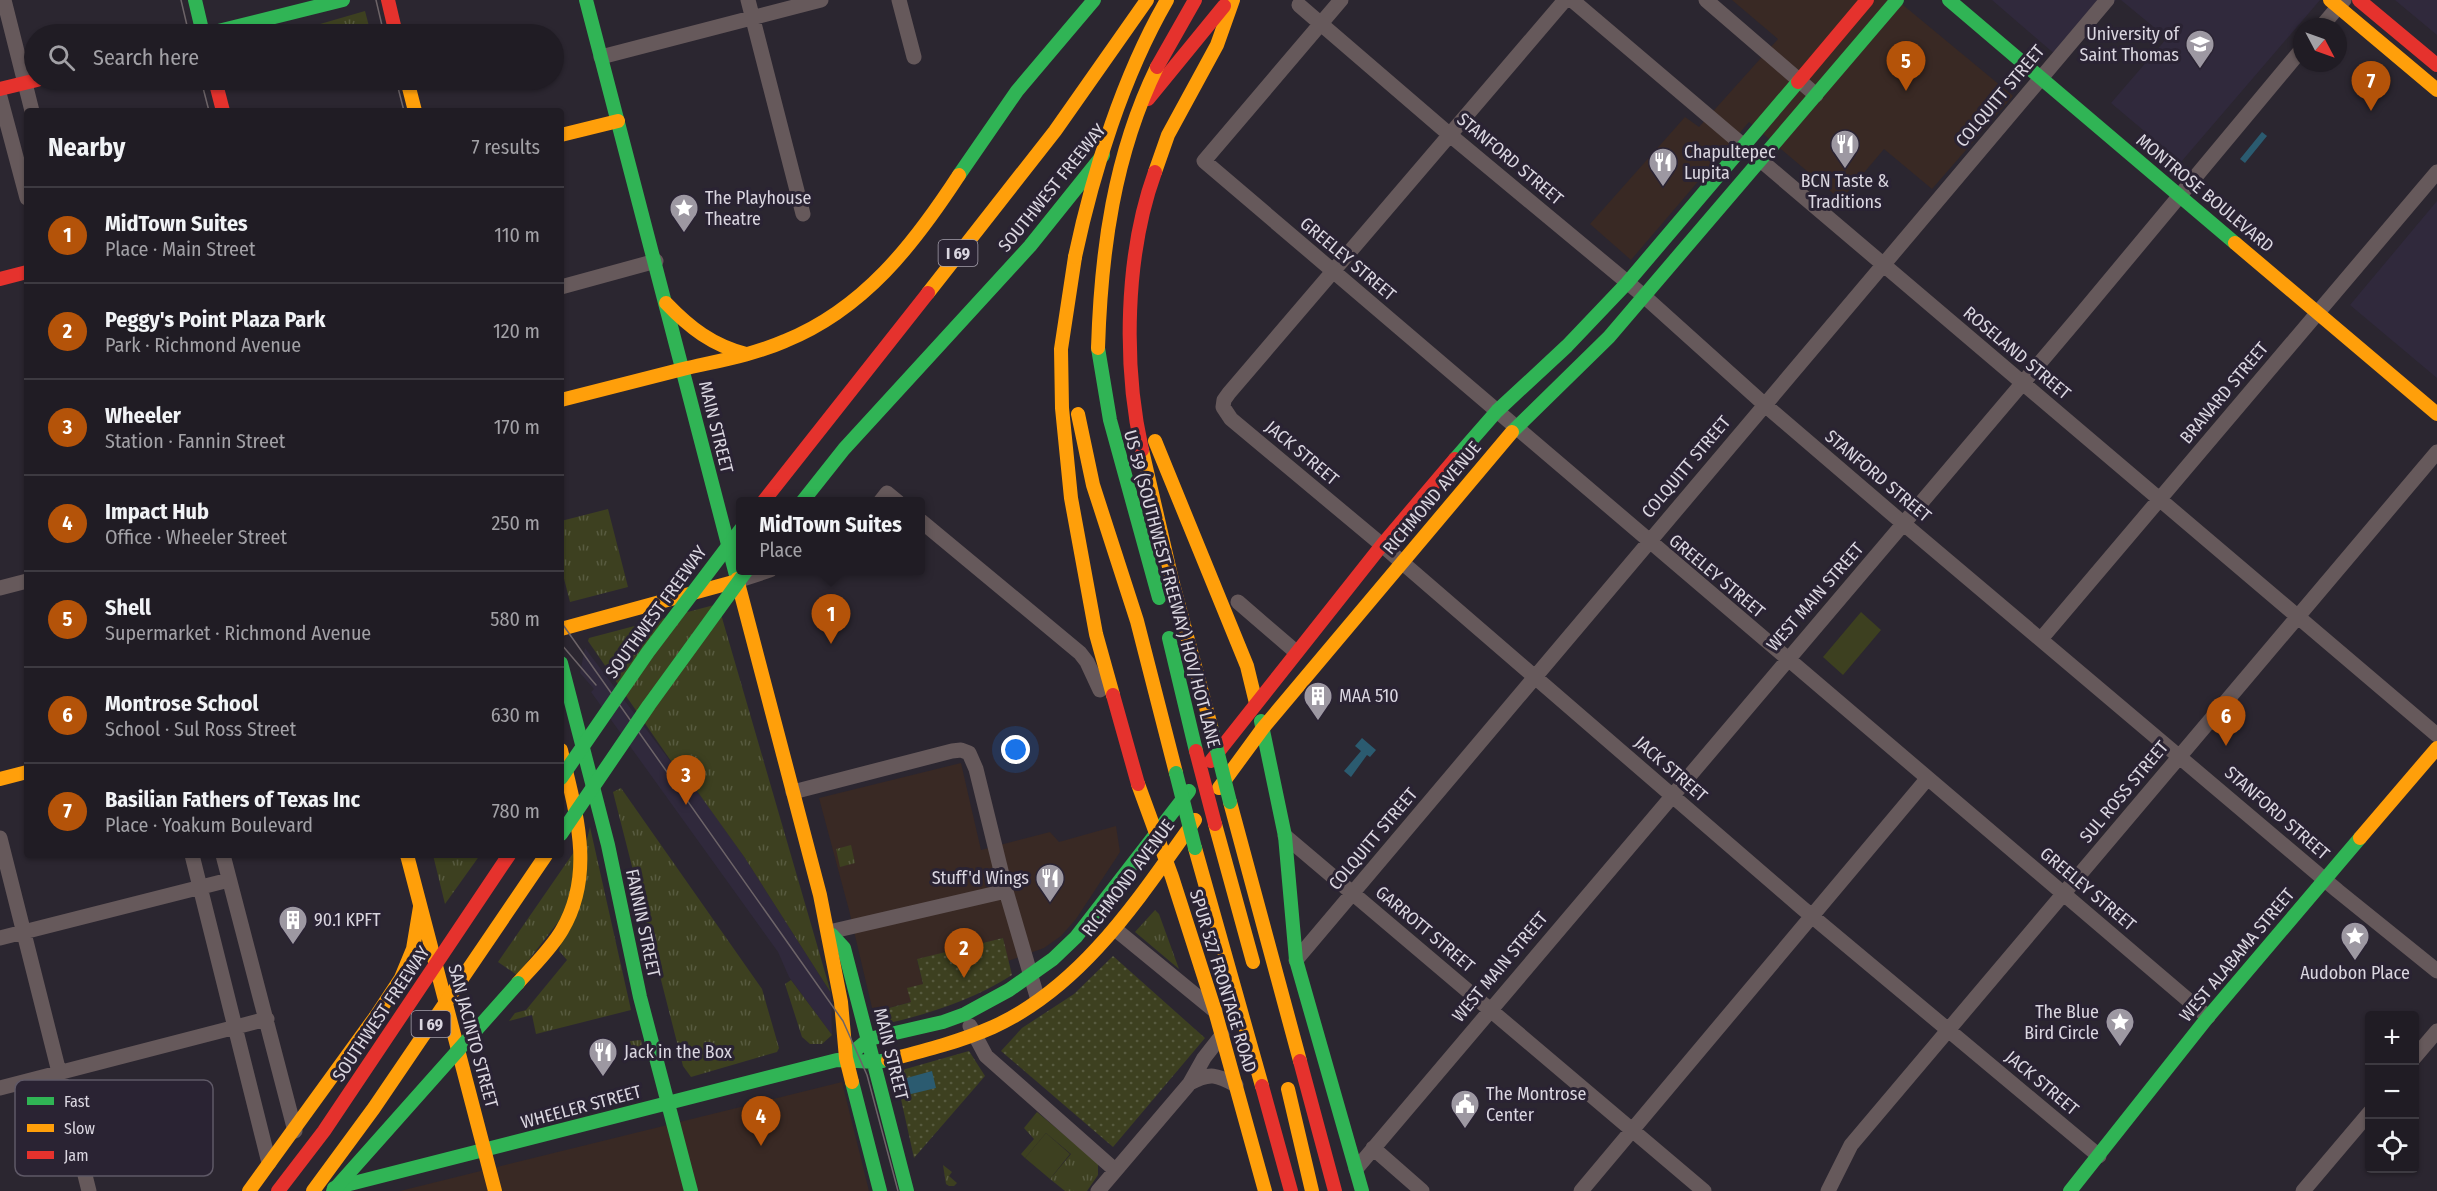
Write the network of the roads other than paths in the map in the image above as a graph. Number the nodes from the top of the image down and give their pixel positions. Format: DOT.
graph roads {
  1 [pos="4,0"];
  2 [pos="195,0"];
  3 [pos="343,0"];
  4 [pos="388,0"];
  5 [pos="586,0"];
  6 [pos="748,0"];
  7 [pos="821,0"];
  8 [pos="899,0"];
  9 [pos="1094,0"];
  10 [pos="1147,0"];
  11 [pos="1167,0"];
  12 [pos="1195,0"];
  13 [pos="1228,0"];
  14 [pos="1233,0"];
  15 [pos="1341,0"];
  16 [pos="1564,0"];
  17 [pos="1572,0"];
  18 [pos="1706,0"];
  19 [pos="1868,0"];
  20 [pos="1897,0"];
  21 [pos="1949,0"];
  22 [pos="2107,0"];
  23 [pos="2360,0"];
  24 [pos="2337,2"];
  25 [pos="1299,5"];
  26 [pos="752,18"];
  27 [pos="2327,18"];
  28 [pos="202,24"];
  29 [pos="246,24"];
  30 [pos="394,24"];
  31 [pos="1321,24"];
  32 [pos="601,57"];
  33 [pos="914,57"];
  34 [pos="24,60"];
  35 [pos="2293,61"];
  36 [pos="2437,65"];
  37 [pos="2041,78"];
  38 [pos="1799,81"];
  39 [pos="24,83"];
  40 [pos="0,89"];
  41 [pos="31,90"];
  42 [pos="218,90"];
  43 [pos="410,90"];
  44 [pos="2437,90"];
  45 [pos="1816,95"];
  46 [pos="0,97"];
  47 [pos="32,108"];
  48 [pos="222,108"];
  49 [pos="414,108"];
  50 [pos="618,121"];
  51 [pos="564,134"];
  52 [pos="1450,135"];
  53 [pos="1744,146"];
  54 [pos="1761,160"];
  55 [pos="2437,172"];
  56 [pos="24,187"];
  57 [pos="2179,195"];
  58 [pos="803,214"];
  59 [pos="656,261"];
  60 [pos="1883,265"];
  61 [pos="1334,272"];
  62 [pos="24,273"];
  63 [pos="0,279"];
  64 [pos="1627,283"];
  65 [pos="564,286"];
  66 [pos="1645,297"];
  67 [pos="666,303"];
  68 [pos="2318,312"];
  69 [pos="1098,348"];
  70 [pos="1066,349"];
  71 [pos="747,354"];
  72 [pos="1131,357"];
  73 [pos="683,369"];
  74 [pos="2022,383"];
  75 [pos="564,399"];
  76 [pos="1765,405"];
  77 [pos="1497,411"];
  78 [pos="2437,414"];
  79 [pos="1516,428"];
  80 [pos="1104,450"];
  81 [pos="2437,452"];
  82 [pos="1106,473"];
  83 [pos="766,497"];
  84 [pos="805,497"];
  85 [pos="2160,500"];
  86 [pos="1903,523"];
  87 [pos="925,524"];
  88 [pos="736,536"];
  89 [pos="1110,541"];
  90 [pos="1648,543"];
  91 [pos="1382,545"];
  92 [pos="736,555"];
  93 [pos="1401,562"];
  94 [pos="742,576"];
  95 [pos="24,581"];
  96 [pos="0,588"];
  97 [pos="1238,602"];
  98 [pos="1161,608"];
  99 [pos="2298,617"];
  100 [pos="564,628"];
  101 [pos="1167,630"];
  102 [pos="2040,639"];
  103 [pos="1296,652"];
  104 [pos="1786,660"];
  105 [pos="564,675"];
  106 [pos="1534,676"];
  107 [pos="1256,703"];
  108 [pos="1263,728"];
  109 [pos="2437,735"];
  110 [pos="2437,748"];
  111 [pos="2180,756"];
  112 [pos="564,763"];
  113 [pos="24,773"];
  114 [pos="564,774"];
  115 [pos="0,779"];
  116 [pos="1927,779"];
  117 [pos="1138,784"];
  118 [pos="794,792"];
  119 [pos="1671,795"];
  120 [pos="564,830"];
  121 [pos="1155,834"];
  122 [pos="1285,836"];
  123 [pos="0,838"];
  124 [pos="193,858"];
  125 [pos="224,858"];
  126 [pos="408,858"];
  127 [pos="507,858"];
  128 [pos="544,858"];
  129 [pos="1166,860"];
  130 [pos="2325,879"];
  131 [pos="230,880"];
  132 [pos="200,886"];
  133 [pos="1006,891"];
  134 [pos="1353,893"];
  135 [pos="2064,893"];
  136 [pos="420,907"];
  137 [pos="1812,916"];
  138 [pos="1115,929"];
  139 [pos="25,932"];
  140 [pos="829,932"];
  141 [pos="0,938"];
  142 [pos="1296,960"];
  143 [pos="2437,972"];
  144 [pos="1256,974"];
  145 [pos="1030,976"];
  146 [pos="1038,1000"];
  147 [pos="1490,1010"];
  148 [pos="1215,1011"];
  149 [pos="964,1014"];
  150 [pos="2208,1017"];
  151 [pos="267,1019"];
  152 [pos="236,1027"];
  153 [pos="1948,1030"];
  154 [pos="2437,1032"];
  155 [pos="974,1035"];
  156 [pos="1222,1035"];
  157 [pos="869,1039"];
  158 [pos="2419,1053"];
  159 [pos="846,1058"];
  160 [pos="874,1063"];
  161 [pos="59,1073"];
  162 [pos="31,1080"];
  163 [pos="61,1080"];
  164 [pos="1190,1083"];
  165 [pos="15,1084"];
  166 [pos="1236,1085"];
  167 [pos="0,1088"];
  168 [pos="668,1103"];
  169 [pos="2365,1118"];
  170 [pos="1633,1131"];
  171 [pos="1373,1148"];
  172 [pos="485,1151"];
  173 [pos="2099,1156"];
  174 [pos="1356,1169"];
  175 [pos="1115,1170"];
  176 [pos="84,1176"];
  177 [pos="88,1191"];
  178 [pos="249,1191"];
  179 [pos="277,1191"];
  180 [pos="311,1191"];
  181 [pos="324,1191"];
  182 [pos="333,1191"];
  183 [pos="495,1191"];
  184 [pos="691,1191"];
  185 [pos="880,1191"];
  186 [pos="907,1191"];
  187 [pos="1098,1191"];
  188 [pos="1265,1191"];
  189 [pos="1291,1191"];
  190 [pos="1312,1191"];
  191 [pos="1317,1191"];
  192 [pos="1335,1191"];
  193 [pos="1362,1191"];
  194 [pos="1422,1191"];
  195 [pos="1581,1191"];
  196 [pos="1704,1191"];
  197 [pos="1828,1191"];
  198 [pos="2070,1191"];
  199 [pos="2303,1191"];
  1 -- 34 [label="street"];
  2 -- 28 [label="main road"];
  3 -- 29 [label="main road"];
  4 -- 30 [label="main road"];
  5 -- 32 [label="main road, MAIN STREET"];
  6 -- 26 [label="street"];
  7 -- 26 [label="street"];
  8 -- 33 [label="street"];
  9 -- 71 [label="main road"];
  10 -- 83 [label="main road, SOUTHWEST FREEWAY / I 69"];
  11 -- 70 [label="main road, bridge"];
  12 -- 69 [label="main road, US 59 (SOUTHWEST FREEWAY) HOV/HOT LANE, bridge"];
  13 -- 84 [label="main road, SOUTHWEST FREEWAY / I 69"];
  14 -- 72 [label="main road"];
  15 -- 31 [label="street"];
  16 -- 52 [label="street"];
  17 -- 53 [label="street, ROSELAND STREET"];
  18 -- 38 [label="street"];
  19 -- 38 [label="main road, RICHMOND AVENUE"];
  20 -- 45 [label="main road, RICHMOND AVENUE"];
  21 -- 37 [label="main road, MONTROSE BOULEVARD"];
  22 -- 37 [label="street, COLQUITT STREET"];
  23 -- 36 [label="main road"];
  24 -- 27 [label="street"];
  24 -- 44 [label="main road"];
  25 -- 31 [label="street, STANFORD STREET"];
  26 -- 32 [label="street"];
  26 -- 58 [label="street"];
  31 -- 52 [label="street, STANFORD STREET"];
  31 -- 61 [label="street, GREELEY STREET"];
  32 -- 50 [label="main road, MAIN STREET"];
  35 -- 57 [label="street, WEST MAIN STREET"];
  37 -- 57 [label="main road, MONTROSE BOULEVARD"];
  37 -- 60 [label="street, COLQUITT STREET"];
  38 -- 45 [label="street"];
  38 -- 53 [label="main road, RICHMOND AVENUE"];
  39 -- 40 [label="main road"];
  41 -- 47 [label="street"];
  42 -- 48 [label="main road"];
  43 -- 49 [label="main road"];
  45 -- 54 [label="main road, RICHMOND AVENUE"];
  46 -- 56 [label="street"];
  50 -- 51 [label="main road"];
  50 -- 59 [label="main road, MAIN STREET"];
  52 -- 61 [label="street"];
  52 -- 64 [label="street, STANFORD STREET"];
  53 -- 54 [label="street, ROSELAND STREET"];
  53 -- 64 [label="main road, RICHMOND AVENUE"];
  54 -- 60 [label="street, ROSELAND STREET"];
  54 -- 66 [label="main road, RICHMOND AVENUE"];
  55 -- 68 [label="street, BRANARD STREET"];
  57 -- 68 [label="main road, MONTROSE BOULEVARD"];
  57 -- 74 [label="street, WEST MAIN STREET"];
  59 -- 65 [label="street"];
  59 -- 67 [label="main road, MAIN STREET"];
  60 -- 74 [label="street, ROSELAND STREET"];
  60 -- 76 [label="street, COLQUITT STREET"];
  61 -- 77 [label="street, GREELEY STREET"];
  61 -- 91 [label="street, JACK STREET"];
  62 -- 63 [label="main road"];
  64 -- 66 [label="street, STANFORD STREET"];
  64 -- 77 [label="main road, RICHMOND AVENUE"];
  66 -- 76 [label="street, STANFORD STREET"];
  66 -- 79 [label="main road, RICHMOND AVENUE"];
  67 -- 71 [label="main road"];
  67 -- 73 [label="main road, MAIN STREET"];
  68 -- 78 [label="main road, MONTROSE BOULEVARD"];
  68 -- 85 [label="street, BRANARD STREET"];
  69 -- 80 [label="main road"];
  69 -- 98 [label="main road, US 59 (SOUTHWEST FREEWAY) HOV/HOT LANE"];
  70 -- 89 [label="main road"];
  70 -- 117 [label="main road, SPUR 527 FRONTAGE ROAD"];
  71 -- 73 [label="main road"];
  72 -- 107 [label="main road"];
  72 -- 192 [label="main road, bridge"];
  73 -- 75 [label="main road"];
  73 -- 92 [label="main road, MAIN STREET"];
  74 -- 85 [label="street, ROSELAND STREET"];
  74 -- 86 [label="street, WEST MAIN STREET"];
  76 -- 86 [label="street, STANFORD STREET"];
  76 -- 90 [label="street, COLQUITT STREET"];
  77 -- 79 [label="street, GREELEY STREET"];
  77 -- 91 [label="main road, RICHMOND AVENUE"];
  79 -- 90 [label="street, GREELEY STREET"];
  79 -- 93 [label="main road, RICHMOND AVENUE"];
  81 -- 99 [label="street, SUL ROSS STREET"];
  82 -- 89 [label="main road"];
  85 -- 99 [label="street, ROSELAND STREET"];
  85 -- 102 [label="street, BRANARD STREET"];
  86 -- 102 [label="street, STANFORD STREET"];
  86 -- 104 [label="street, WEST MAIN STREET"];
  87 -- 117 [label="street"];
  88 -- 114 [label="main road, SOUTHWEST FREEWAY, bridge"];
  89 -- 189 [label="main road, bridge"];
  90 -- 104 [label="street, GREELEY STREET"];
  90 -- 106 [label="street, COLQUITT STREET"];
  91 -- 93 [label="street, JACK STREET"];
  91 -- 103 [label="main road, RICHMOND AVENUE"];
  93 -- 106 [label="street, JACK STREET"];
  93 -- 108 [label="main road, RICHMOND AVENUE"];
  94 -- 100 [label="main road"];
  94 -- 118 [label="main road, MAIN STREET"];
  94 -- 120 [label="main road, bridge"];
  95 -- 96 [label="street"];
  97 -- 103 [label="street"];
  99 -- 109 [label="street, ROSELAND STREET"];
  99 -- 111 [label="street, SUL ROSS STREET"];
  101 -- 144 [label="main road, US 59 (SOUTHWEST FREEWAY) HOV/HOT LANE, bridge"];
  102 -- 111 [label="street, STANFORD STREET"];
  103 -- 107 [label="main road, RICHMOND AVENUE"];
  104 -- 116 [label="street, GREELEY STREET"];
  104 -- 119 [label="street, WEST MAIN STREET"];
  105 -- 168 [label="main road, FANNIN STREET"];
  106 -- 119 [label="street, JACK STREET"];
  106 -- 134 [label="street, COLQUITT STREET"];
  107 -- 108 [label="main road"];
  107 -- 121 [label="main road, RICHMOND AVENUE"];
  108 -- 122 [label="main road"];
  108 -- 129 [label="main road, RICHMOND AVENUE"];
  110 -- 130 [label="main road, WEST ALABAMA STREET"];
  111 -- 130 [label="street, STANFORD STREET"];
  111 -- 135 [label="street, SUL ROSS STREET"];
  112 -- 182 [label="main road, bridge"];
  113 -- 115 [label="main road"];
  116 -- 135 [label="street, GREELEY STREET"];
  116 -- 137 [label="street"];
  117 -- 121 [label="main road, SPUR 527 FRONTAGE ROAD"];
  118 -- 133 [label="street"];
  118 -- 140 [label="main road, MAIN STREET"];
  119 -- 137 [label="street, JACK STREET"];
  119 -- 147 [label="street, WEST MAIN STREET"];
  121 -- 129 [label="main road, SPUR 527 FRONTAGE ROAD"];
  121 -- 145 [label="main road, RICHMOND AVENUE"];
  122 -- 134 [label="street, GARROTT STREET"];
  122 -- 142 [label="main road"];
  123 -- 139 [label="street"];
  124 -- 132 [label="street"];
  125 -- 131 [label="street"];
  126 -- 136 [label="main road, SAN JACINTO STREET"];
  127 -- 179 [label="main road, SOUTHWEST FREEWAY / I 69, bridge"];
  128 -- 180 [label="main road, I 69, bridge"];
  129 -- 138 [label="main road, RICHMOND AVENUE"];
  129 -- 148 [label="main road, SPUR 527 FRONTAGE ROAD"];
  130 -- 143 [label="street, STANFORD STREET"];
  130 -- 150 [label="main road, WEST ALABAMA STREET"];
  131 -- 132 [label="street"];
  131 -- 151 [label="street"];
  132 -- 139 [label="street"];
  132 -- 152 [label="street"];
  133 -- 140 [label="street"];
  133 -- 145 [label="street"];
  134 -- 142 [label="street, COLQUITT STREET"];
  134 -- 147 [label="street, GARROTT STREET"];
  135 -- 150 [label="street, GREELEY STREET"];
  135 -- 153 [label="street, SUL ROSS STREET"];
  136 -- 172 [label="main road, SAN JACINTO STREET"];
  136 -- 178 [label="main road, bridge"];
  137 -- 153 [label="street, JACK STREET"];
  137 -- 170 [label="street"];
  138 -- 146 [label="main road, RICHMOND AVENUE"];
  138 -- 148 [label="street"];
  139 -- 141 [label="street"];
  139 -- 161 [label="street"];
  140 -- 157 [label="main road, MAIN STREET"];
  140 -- 159 [label="main road, MAIN STREET"];
  142 -- 174 [label="main road"];
  145 -- 146 [label="street"];
  145 -- 149 [label="main road, RICHMOND AVENUE"];
  146 -- 155 [label="main road, RICHMOND AVENUE"];
  147 -- 170 [label="street, GARROTT STREET"];
  147 -- 171 [label="street, WEST MAIN STREET"];
  148 -- 156 [label="main road, SPUR 527 FRONTAGE ROAD"];
  149 -- 155 [label="street"];
  149 -- 157 [label="main road, RICHMOND AVENUE"];
  150 -- 173 [label="main road, WEST ALABAMA STREET"];
  151 -- 152 [label="street"];
  151 -- 180 [label="street"];
  152 -- 161 [label="street"];
  152 -- 179 [label="street"];
  153 -- 173 [label="street, JACK STREET"];
  153 -- 197 [label="street, SUL ROSS STREET"];
  154 -- 158 [label="street"];
  155 -- 160 [label="main road, RICHMOND AVENUE"];
  155 -- 175 [label="street"];
  156 -- 164 [label="street"];
  156 -- 166 [label="main road, SPUR 527 FRONTAGE ROAD"];
  157 -- 159 [label="main road, RICHMOND AVENUE"];
  157 -- 160 [label="main road, MAIN STREET"];
  159 -- 160 [label="main road, RICHMOND AVENUE"];
  159 -- 168 [label="main road, WHEELER STREET"];
  159 -- 185 [label="main road, MAIN STREET"];
  160 -- 186 [label="main road, MAIN STREET"];
  161 -- 162 [label="street"];
  161 -- 163 [label="street"];
  164 -- 166 [label="street"];
  164 -- 175 [label="street"];
  165 -- 167 [label="street"];
  166 -- 188 [label="main road, SPUR 527 FRONTAGE ROAD"];
  168 -- 172 [label="main road, WHEELER STREET"];
  168 -- 184 [label="main road, FANNIN STREET"];
  169 -- 199 [label="street"];
  170 -- 195 [label="street"];
  170 -- 196 [label="street, GARROTT STREET"];
  171 -- 174 [label="street, WEST MAIN STREET"];
  171 -- 194 [label="street"];
  172 -- 181 [label="main road, WHEELER STREET"];
  172 -- 183 [label="main road, SAN JACINTO STREET"];
  173 -- 198 [label="main road, WEST ALABAMA STREET"];
  174 -- 193 [label="main road"];
  175 -- 187 [label="street"];
  176 -- 177 [label="street"];
  190 -- 191 [label="main road"];
}
